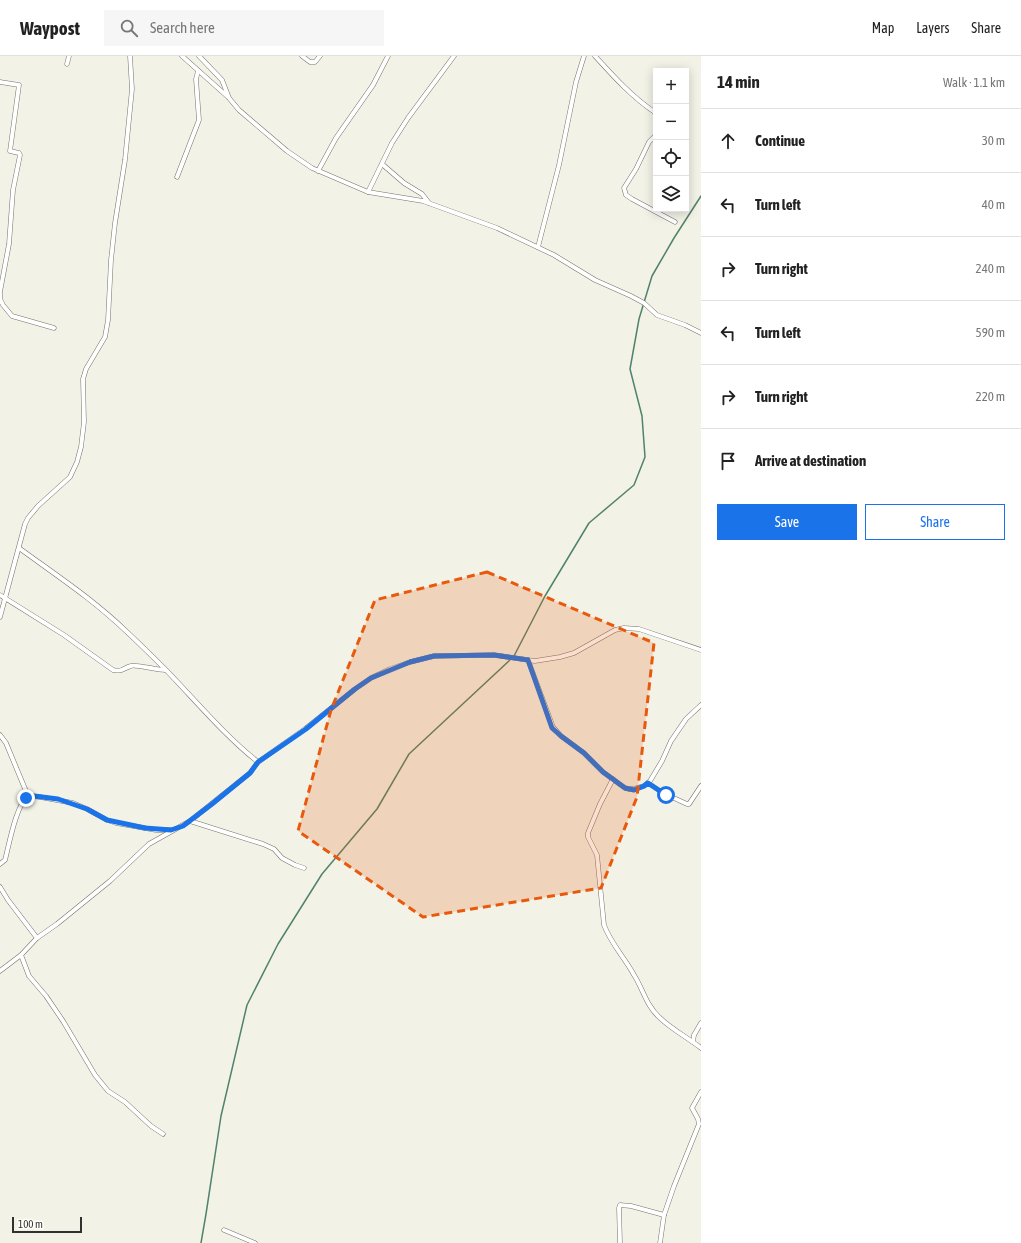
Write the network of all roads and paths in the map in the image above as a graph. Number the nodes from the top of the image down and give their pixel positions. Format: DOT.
graph roads {
  1 [pos="69,56"];
  2 [pos="130,56"];
  3 [pos="182,56"];
  4 [pos="199,56"];
  5 [pos="302,56"];
  6 [pos="320,56"];
  7 [pos="388,56"];
  8 [pos="454,56"];
  9 [pos="584,56"];
  10 [pos="595,56"];
  11 [pos="67,64"];
  12 [pos="198,71"];
  13 [pos="0,82"];
  14 [pos="229,98"];
  15 [pos="653,112"];
  16 [pos="653,138"];
  17 [pos="382,164"];
  18 [pos="318,171"];
  19 [pos="177,177"];
  20 [pos="368,192"];
  21 [pos="429,203"];
  22 [pos="675,222"];
  23 [pos="538,247"];
  24 [pos="0,293"];
  25 [pos="54,328"];
  26 [pos="701,333"];
  27 [pos="19,548"];
  28 [pos="2,597"];
  29 [pos="0,617"];
  30 [pos="701,650"];
  31 [pos="528,660"];
  32 [pos="165,670"];
  33 [pos="701,705"];
  34 [pos="0,735"];
  35 [pos="258,762"];
  36 [pos="613,780"];
  37 [pos="648,783"];
  38 [pos="701,786"];
  39 [pos="28,796"];
  40 [pos="190,821"];
  41 [pos="171,830"];
  42 [pos="0,864"];
  43 [pos="304,868"];
  44 [pos="0,887"];
  45 [pos="37,938"];
  46 [pos="21,955"];
  47 [pos="0,971"];
  48 [pos="701,1023"];
  49 [pos="693,1042"];
  50 [pos="701,1048"];
  51 [pos="701,1092"];
  52 [pos="163,1134"];
  53 [pos="664,1215"];
  54 [pos="224,1230"];
  55 [pos="255,1243"];
  56 [pos="620,1243"];
  57 [pos="660,1243"];
  1 -- 11 [label="street"];
  2 -- 27 [label="street"];
  3 -- 12 [label="street"];
  4 -- 14 [label="street"];
  5 -- 6 [label="street"];
  7 -- 18 [label="street"];
  8 -- 17 [label="street"];
  9 -- 23 [label="street"];
  10 -- 15 [label="street"];
  12 -- 14 [label="street"];
  12 -- 19 [label="street"];
  13 -- 24 [label="street"];
  14 -- 18 [label="street"];
  16 -- 22 [label="street"];
  17 -- 20 [label="street"];
  17 -- 21 [label="street"];
  18 -- 20 [label="street"];
  20 -- 21 [label="street"];
  21 -- 23 [label="street"];
  23 -- 26 [label="street"];
  24 -- 25 [label="street"];
  27 -- 28 [label="street"];
  27 -- 32 [label="street"];
  28 -- 29 [label="street"];
  28 -- 32 [label="street"];
  30 -- 31 [label="street"];
  31 -- 35 [label="street"];
  31 -- 36 [label="street"];
  32 -- 35 [label="street"];
  33 -- 37 [label="street"];
  34 -- 39 [label="street"];
  35 -- 40 [label="street"];
  36 -- 37 [label="street"];
  36 -- 49 [label="street"];
  37 -- 38 [label="street"];
  39 -- 41 [label="street"];
  39 -- 42 [label="street"];
  40 -- 41 [label="street"];
  40 -- 43 [label="street"];
  41 -- 45 [label="street"];
  44 -- 45 [label="street"];
  45 -- 46 [label="street"];
  46 -- 47 [label="street"];
  46 -- 52 [label="street"];
  48 -- 49 [label="street"];
  49 -- 50 [label="street"];
  51 -- 53 [label="street"];
  53 -- 56 [label="street"];
  53 -- 57 [label="street"];
  54 -- 55 [label="street"];
}
